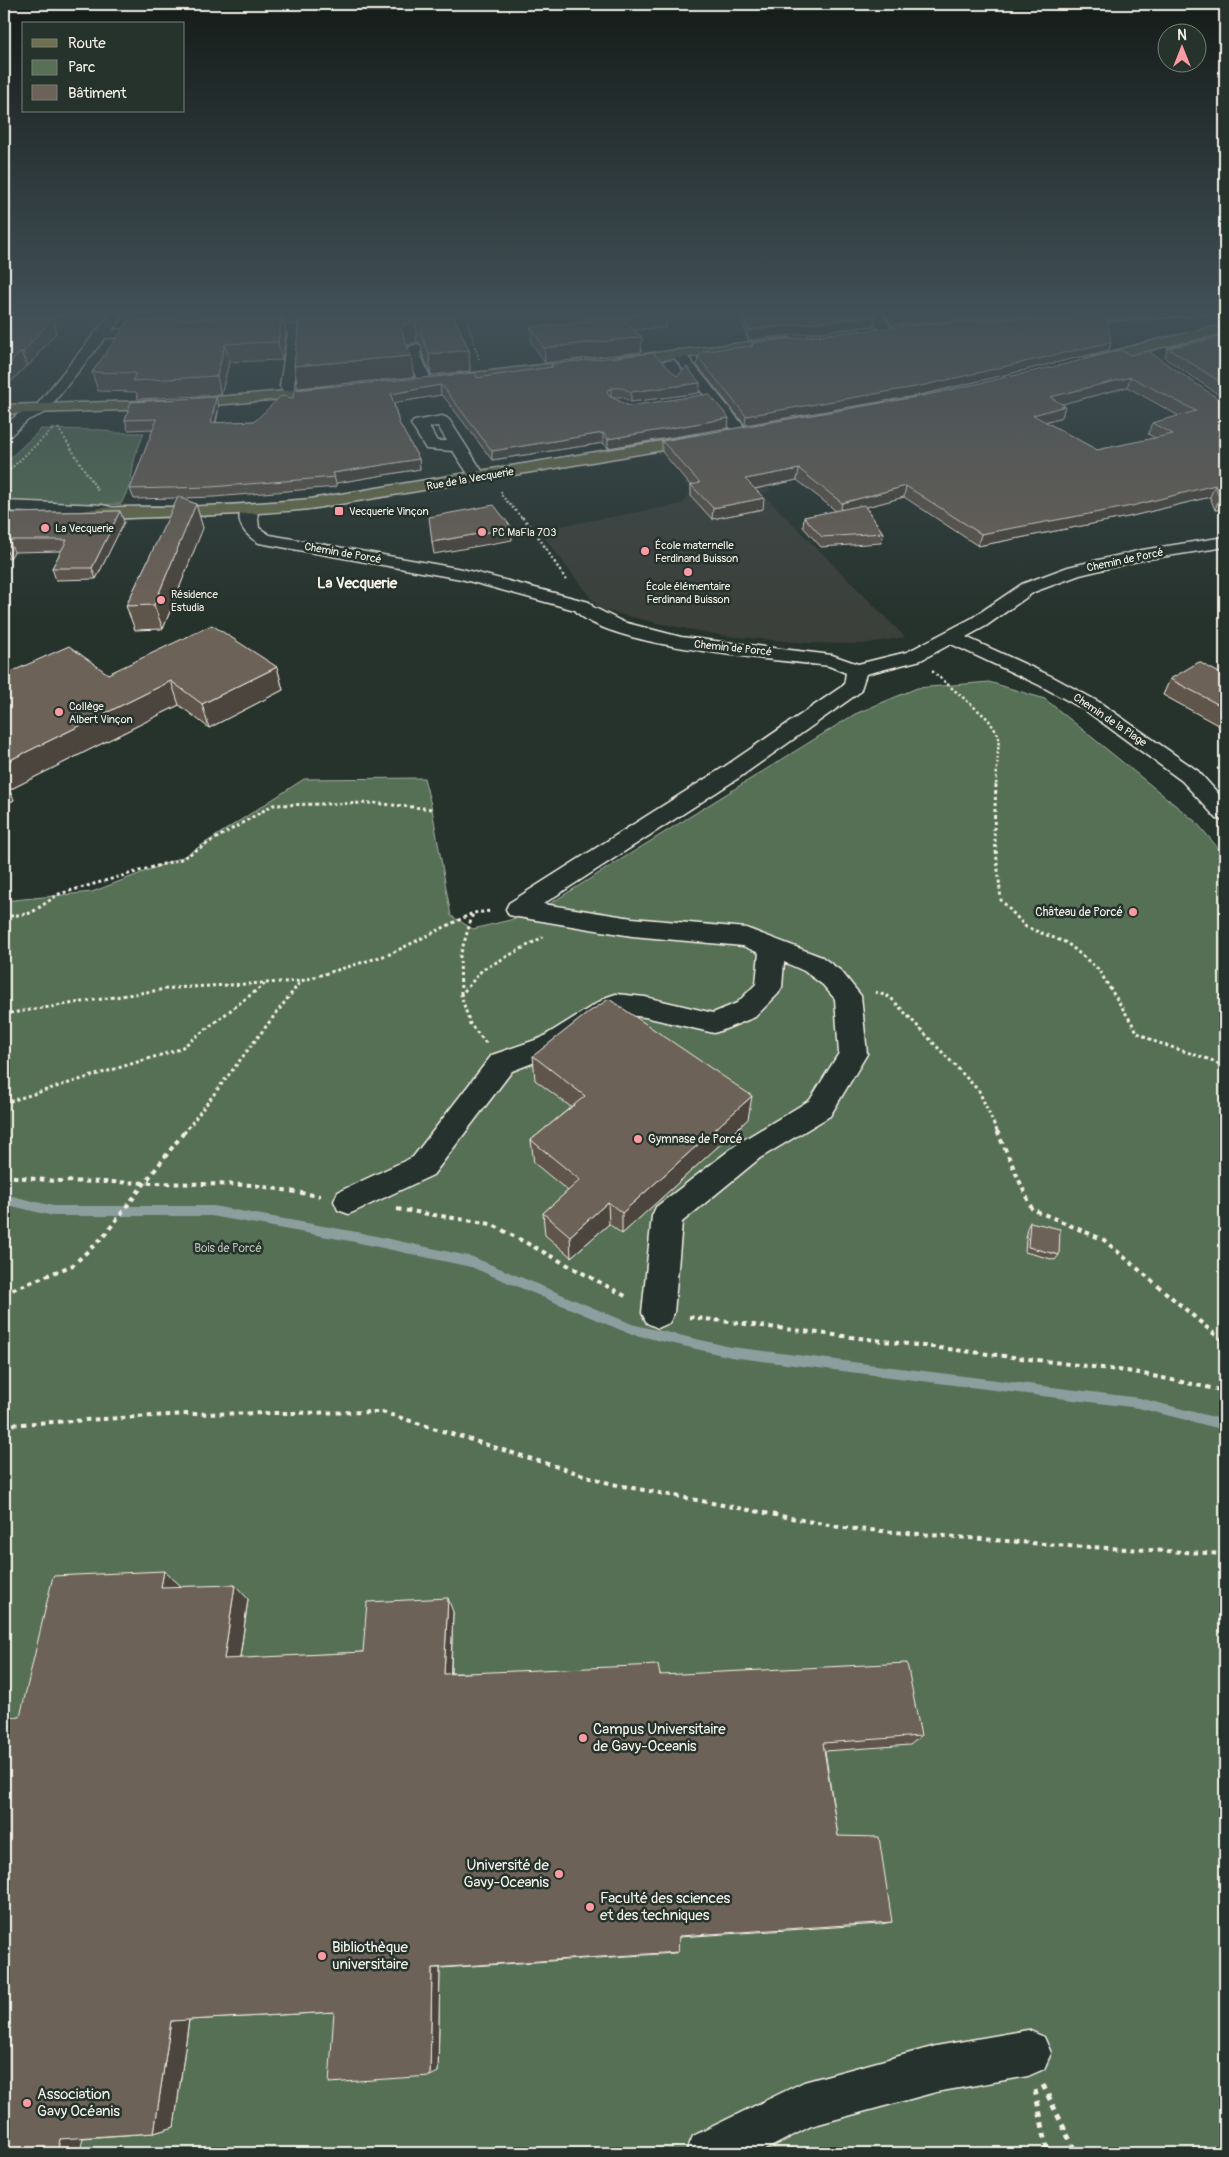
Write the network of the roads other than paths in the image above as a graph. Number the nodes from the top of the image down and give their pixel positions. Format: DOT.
graph roads {
  1 [pos="31,412"];
  2 [pos="41,412"];
  3 [pos="721,412"];
  4 [pos="4,416"];
  5 [pos="758,430"];
  6 [pos="735,434"];
  7 [pos="712,438"];
  8 [pos="7,440"];
  9 [pos="458,446"];
  10 [pos="478,477"];
  11 [pos="4,506"];
  12 [pos="248,510"];
  13 [pos="113,513"];
  14 [pos="4,515"];
  15 [pos="1225,542"];
  16 [pos="951,637"];
  17 [pos="857,670"];
  18 [pos="1225,814"];
  19 [pos="772,948"];
  20 [pos="348,1201"];
  21 [pos="658,1313"];
  22 [pos="1028,2053"];
  23 [pos="710,2153"];
  1 -- 4 [label="street"];
  2 -- 8 [label="street"];
  3 -- 6 [label="street"];
  5 -- 6 [label="main road"];
  7 -- 10 [label="main road, Rue de la Vecquerie"];
  9 -- 10 [label="street"];
  10 -- 12 [label="main road, Rue de la Vecquerie"];
  11 -- 13 [label="street"];
  12 -- 13 [label="main road, Rue de la Vecquerie"];
  12 -- 17 [label="street, Chemin de Porcé"];
  13 -- 14 [label="main road, Rue de la Vecquerie"];
  15 -- 16 [label="street, Chemin de Porcé"];
  16 -- 17 [label="street, Chemin de Porcé"];
  16 -- 18 [label="street, Chemin de la Plage"];
  17 -- 19 [label="street"];
  19 -- 20 [label="street"];
  19 -- 21 [label="street"];
  22 -- 23 [label="street"];
}
